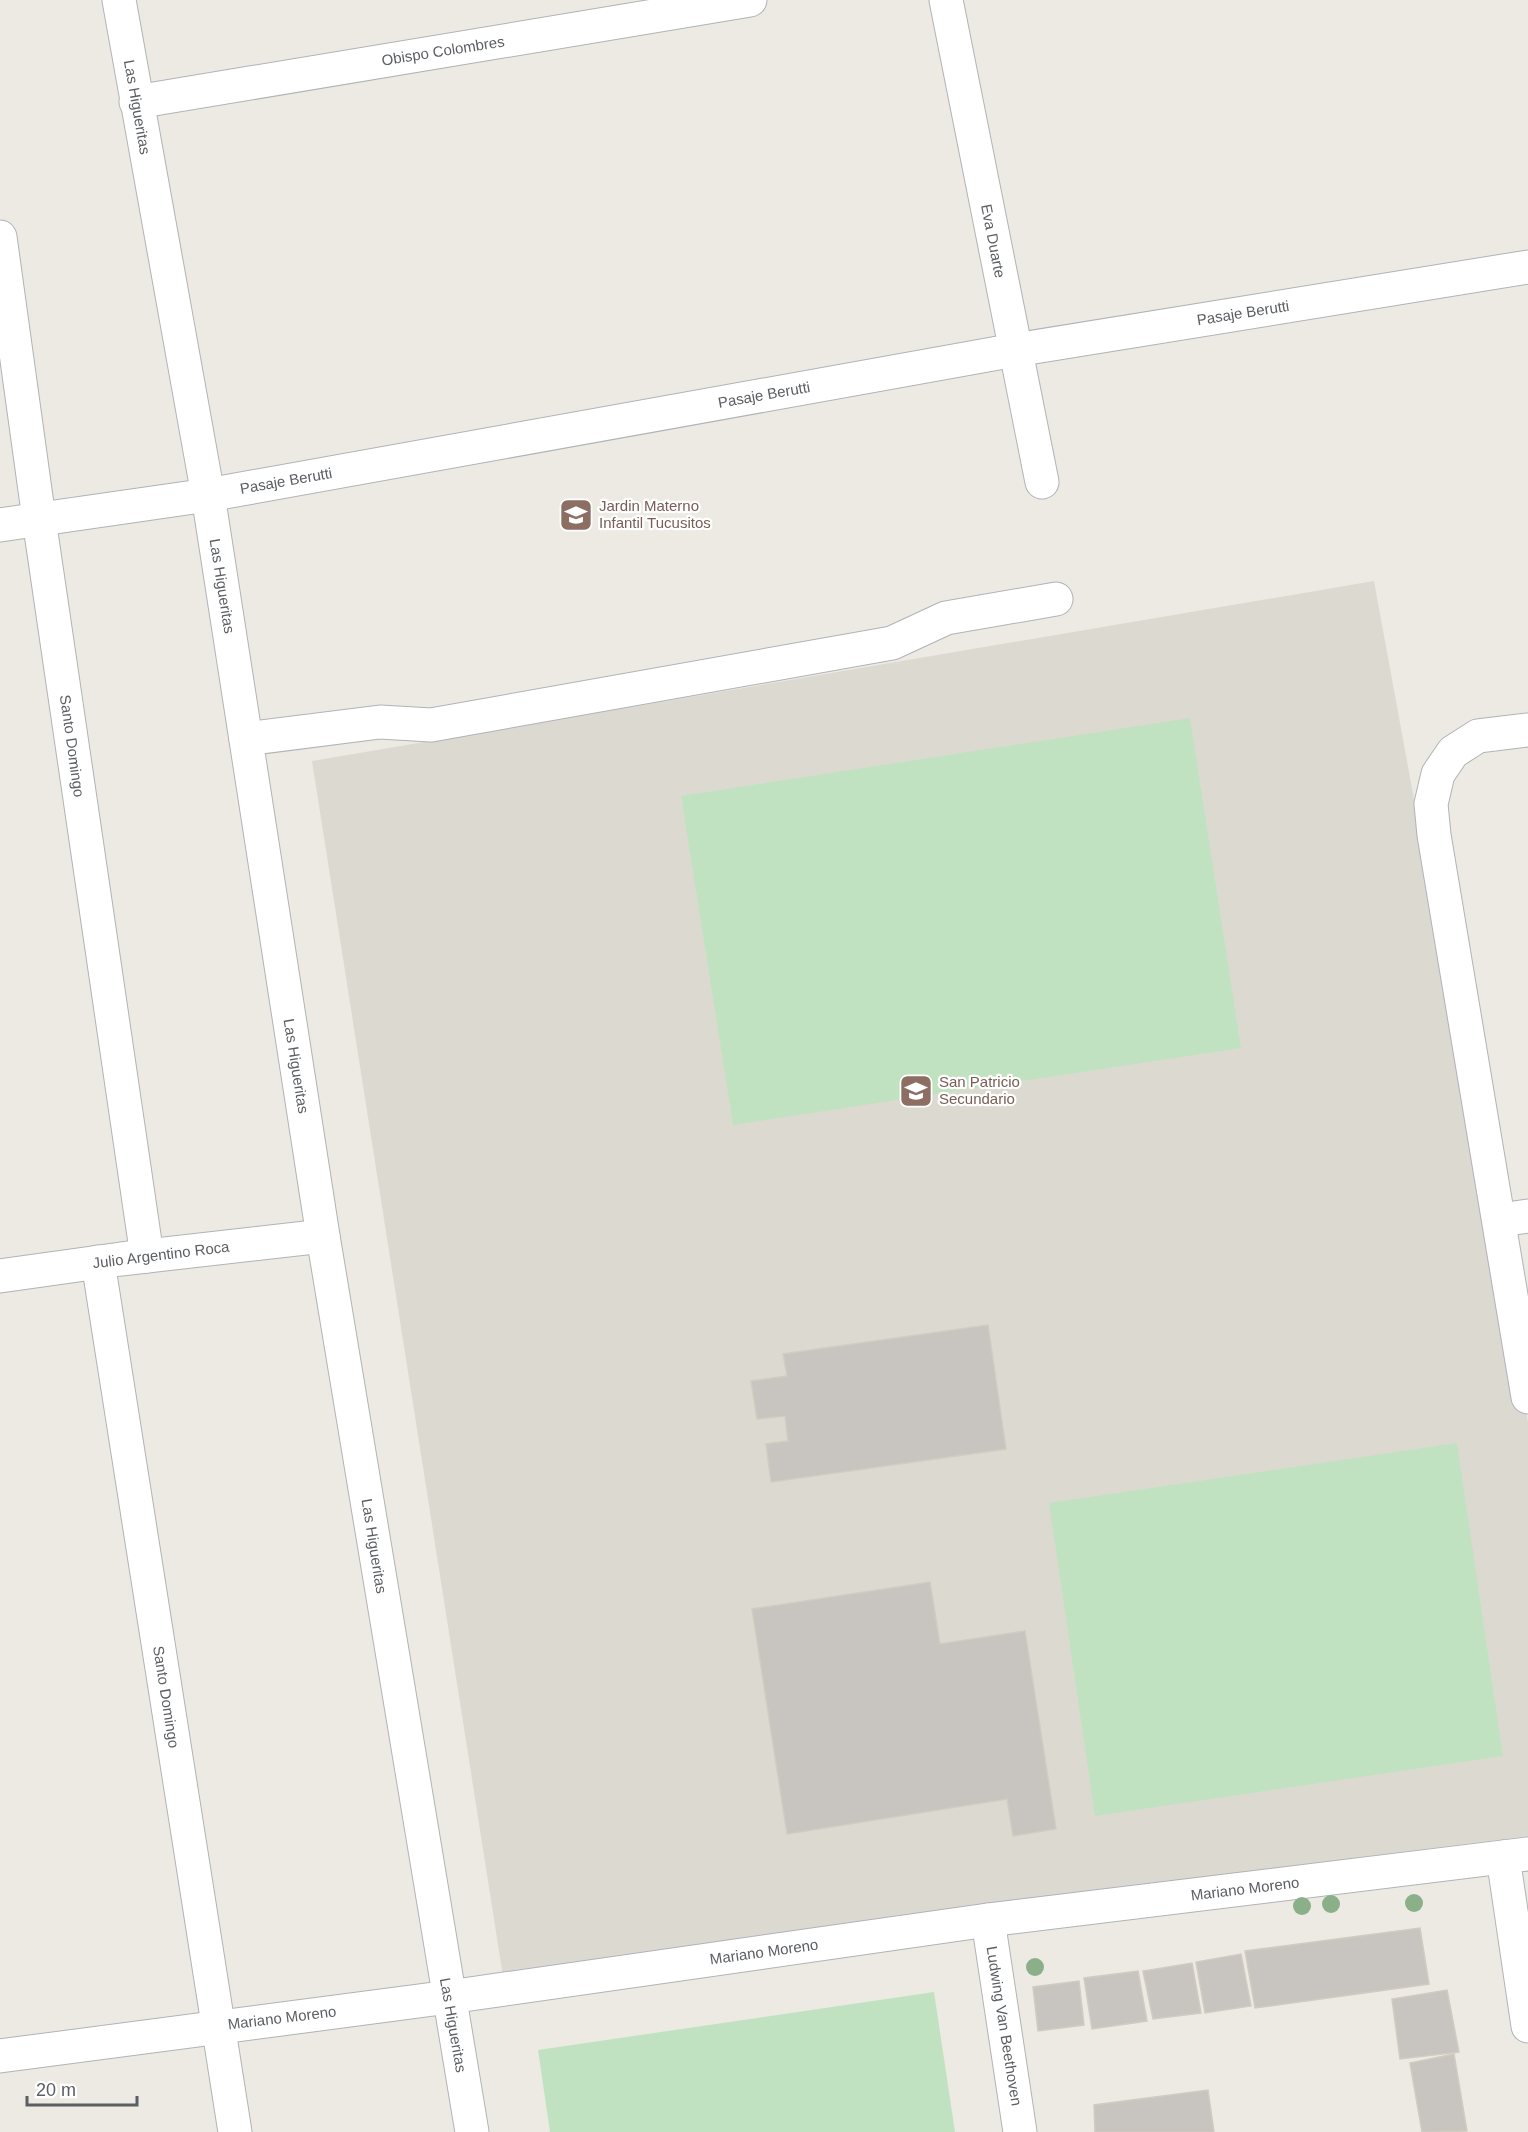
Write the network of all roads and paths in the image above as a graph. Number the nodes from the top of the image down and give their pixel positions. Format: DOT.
graph roads {
  1 [pos="118,0"];
  2 [pos="750,0"];
  3 [pos="946,0"];
  4 [pos="136,102"];
  5 [pos="0,237"];
  6 [pos="1528,267"];
  7 [pos="1015,350"];
  8 [pos="1042,482"];
  9 [pos="208,495"];
  10 [pos="39,519"];
  11 [pos="0,525"];
  12 [pos="1056,599"];
  13 [pos="1528,730"];
  14 [pos="246,739"];
  15 [pos="1514,1218"];
  16 [pos="323,1236"];
  17 [pos="147,1256"];
  18 [pos="98,1262"];
  19 [pos="0,1276"];
  20 [pos="1528,1397"];
  21 [pos="1515,1856"];
  22 [pos="988,1920"];
  23 [pos="449,1997"];
  24 [pos="217,2026"];
  25 [pos="1528,2026"];
  26 [pos="0,2056"];
  27 [pos="235,2132"];
  28 [pos="472,2132"];
  29 [pos="1020,2132"];
  1 -- 4 [label="street, Las Higueritas"];
  2 -- 4 [label="street, Obispo Colombres"];
  3 -- 7 [label="street, Eva Duarte"];
  4 -- 9 [label="street, Las Higueritas"];
  5 -- 10 [label="street, Santo Domingo"];
  6 -- 7 [label="street, Pasaje Berutti"];
  7 -- 8 [label="street, Eva Duarte"];
  7 -- 9 [label="street, Pasaje Berutti"];
  9 -- 10 [label="street, Pasaje Berutti"];
  9 -- 14 [label="street, Las Higueritas"];
  10 -- 11 [label="street, Pasaje Berutti"];
  10 -- 17 [label="street, Santo Domingo"];
  12 -- 14 [label="street"];
  13 -- 15 [label="street"];
  14 -- 16 [label="street, Las Higueritas"];
  15 -- 20 [label="street"];
  16 -- 17 [label="street, Julio Argentino Roca"];
  16 -- 23 [label="street, Las Higueritas"];
  17 -- 18 [label="street, Julio Argentino Roca"];
  18 -- 19 [label="street, Julio Argentino Roca"];
  18 -- 24 [label="street, Santo Domingo"];
  21 -- 22 [label="street, Mariano Moreno"];
  21 -- 25 [label="street"];
  22 -- 23 [label="street, Mariano Moreno"];
  22 -- 29 [label="street, Ludwing Van Beethoven"];
  23 -- 24 [label="street, Mariano Moreno"];
  23 -- 28 [label="street, Las Higueritas"];
  24 -- 26 [label="street, Mariano Moreno"];
  24 -- 27 [label="street, Santo Domingo"];
}
